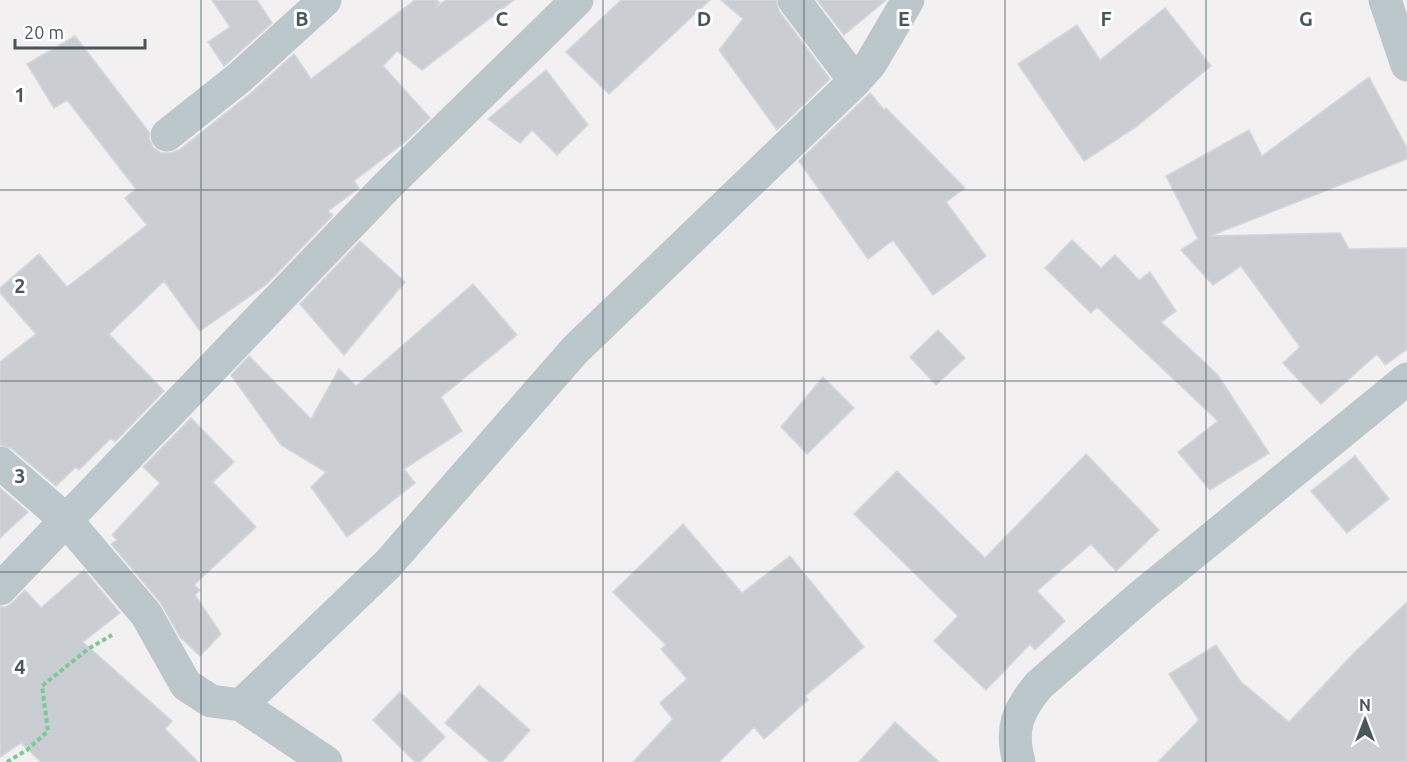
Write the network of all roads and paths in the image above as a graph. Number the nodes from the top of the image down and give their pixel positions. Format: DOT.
graph roads {
  1 [pos="325,0"];
  2 [pos="577,0"];
  3 [pos="794,0"];
  4 [pos="908,0"];
  5 [pos="1385,0"];
  6 [pos="1407,65"];
  7 [pos="855,81"];
  8 [pos="167,135"];
  9 [pos="1407,379"];
  10 [pos="0,463"];
  11 [pos="66,520"];
  12 [pos="0,590"];
  13 [pos="146,614"];
  14 [pos="241,705"];
  15 [pos="7,762"];
  16 [pos="326,762"];
  17 [pos="1019,762"];
  1 -- 8 [label="street"];
  2 -- 11 [label="street"];
  3 -- 7 [label="street"];
  4 -- 7 [label="street"];
  5 -- 6 [label="street"];
  7 -- 14 [label="street"];
  9 -- 17 [label="street"];
  10 -- 11 [label="street"];
  11 -- 12 [label="street"];
  11 -- 13 [label="street"];
  13 -- 14 [label="street"];
  13 -- 15 [label="path"];
  14 -- 16 [label="street"];
}
